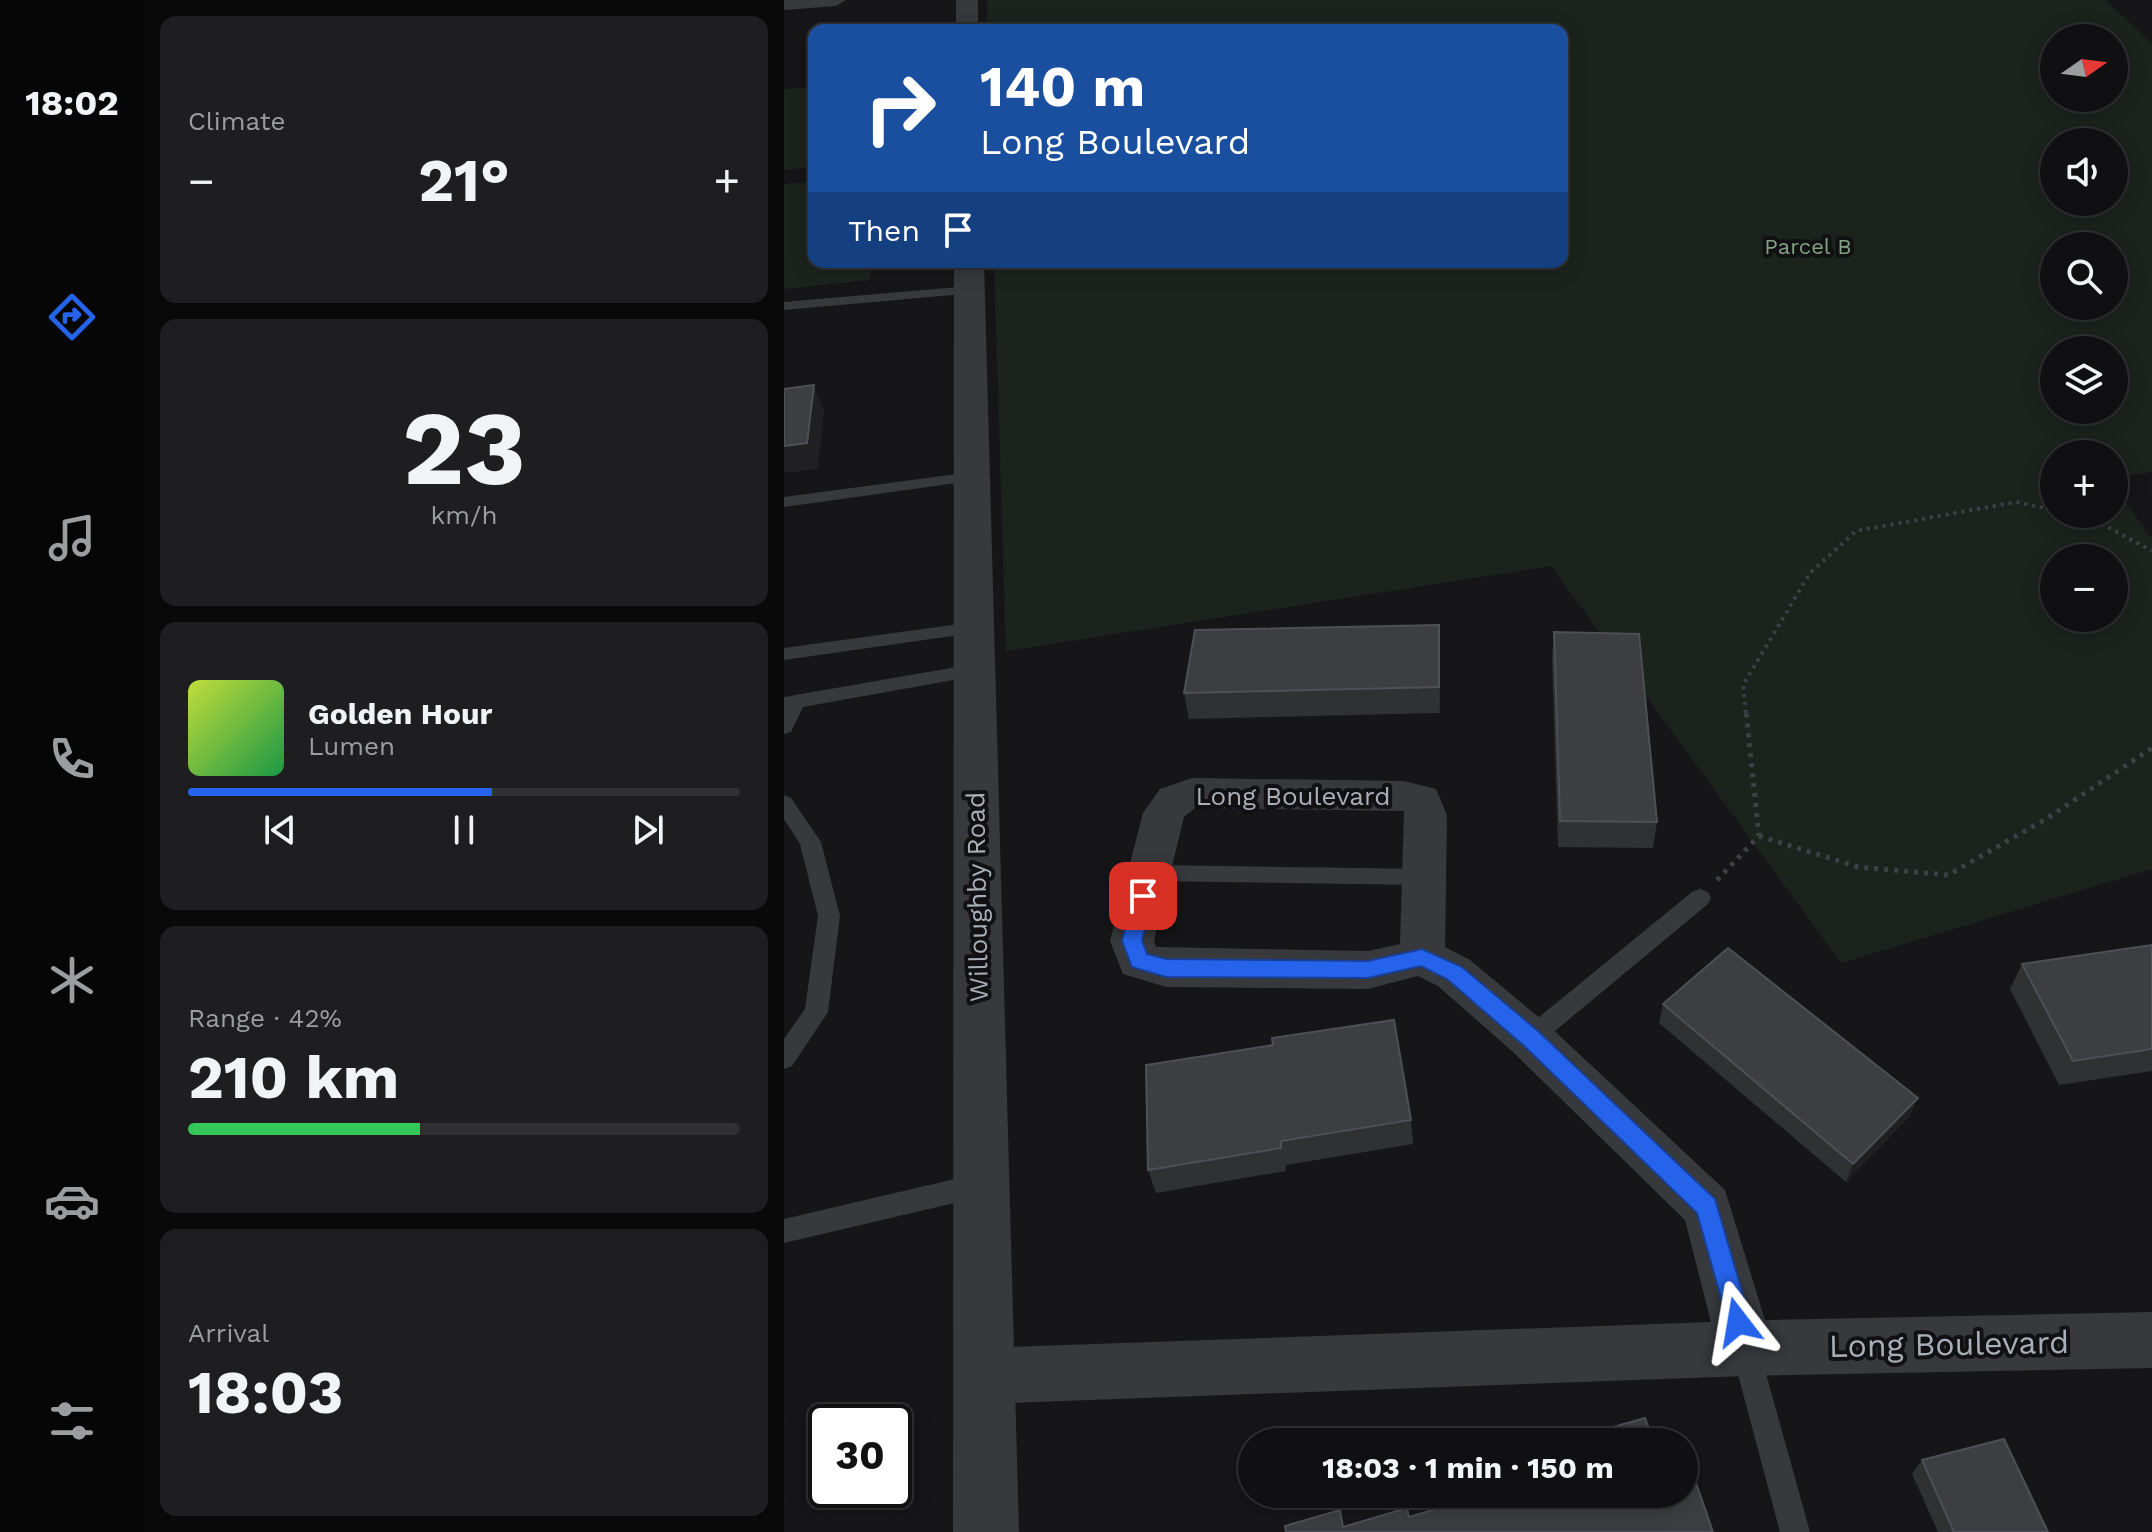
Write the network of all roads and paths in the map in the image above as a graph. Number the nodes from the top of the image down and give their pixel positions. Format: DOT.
graph roads {
  1 [pos="836,0"];
  2 [pos="967,0"];
  3 [pos="784,4"];
  4 [pos="967,24"];
  5 [pos="970,276"];
  6 [pos="784,306"];
  7 [pos="972,477"];
  8 [pos="784,502"];
  9 [pos="2040,507"];
  10 [pos="2110,528"];
  11 [pos="2152,551"];
  12 [pos="974,649"];
  13 [pos="784,654"];
  14 [pos="790,703"];
  15 [pos="784,727"];
  16 [pos="2152,748"];
  17 [pos="784,803"];
  18 [pos="1759,836"];
  19 [pos="1149,873"];
  20 [pos="1425,877"];
  21 [pos="1700,898"];
  22 [pos="1422,957"];
  23 [pos="1530,1038"];
  24 [pos="784,1059"];
  25 [pos="980,1185"];
  26 [pos="784,1231"];
  27 [pos="2152,1340"];
  28 [pos="1745,1348"];
  29 [pos="982,1376"];
  30 [pos="986,1532"];
  31 [pos="1795,1532"];
  1 -- 3 [label="street"];
  2 -- 4 [label="street"];
  5 -- 6 [label="lane"];
  5 -- 7 [label="street, Willoughby Road"];
  7 -- 8 [label="lane"];
  7 -- 12 [label="street, Willoughby Road"];
  9 -- 18 [label="path"];
  10 -- 11 [label="path"];
  12 -- 13 [label="lane"];
  12 -- 14 [label="lane"];
  12 -- 25 [label="street, Willoughby Road"];
  14 -- 15 [label="lane"];
  16 -- 18 [label="path"];
  17 -- 24 [label="lane"];
  18 -- 21 [label="path"];
  19 -- 20 [label="lane"];
  19 -- 20 [label="street, Long Boulevard"];
  19 -- 22 [label="street, Long Boulevard"];
  20 -- 22 [label="street, Long Boulevard"];
  21 -- 23 [label="lane"];
  22 -- 23 [label="street"];
  23 -- 28 [label="street"];
  25 -- 26 [label="lane"];
  25 -- 29 [label="street, Willoughby Road"];
  27 -- 28 [label="street, Long Boulevard"];
  28 -- 29 [label="street, Long Boulevard"];
  28 -- 31 [label="lane"];
  29 -- 30 [label="street, Willoughby Road"];
}
